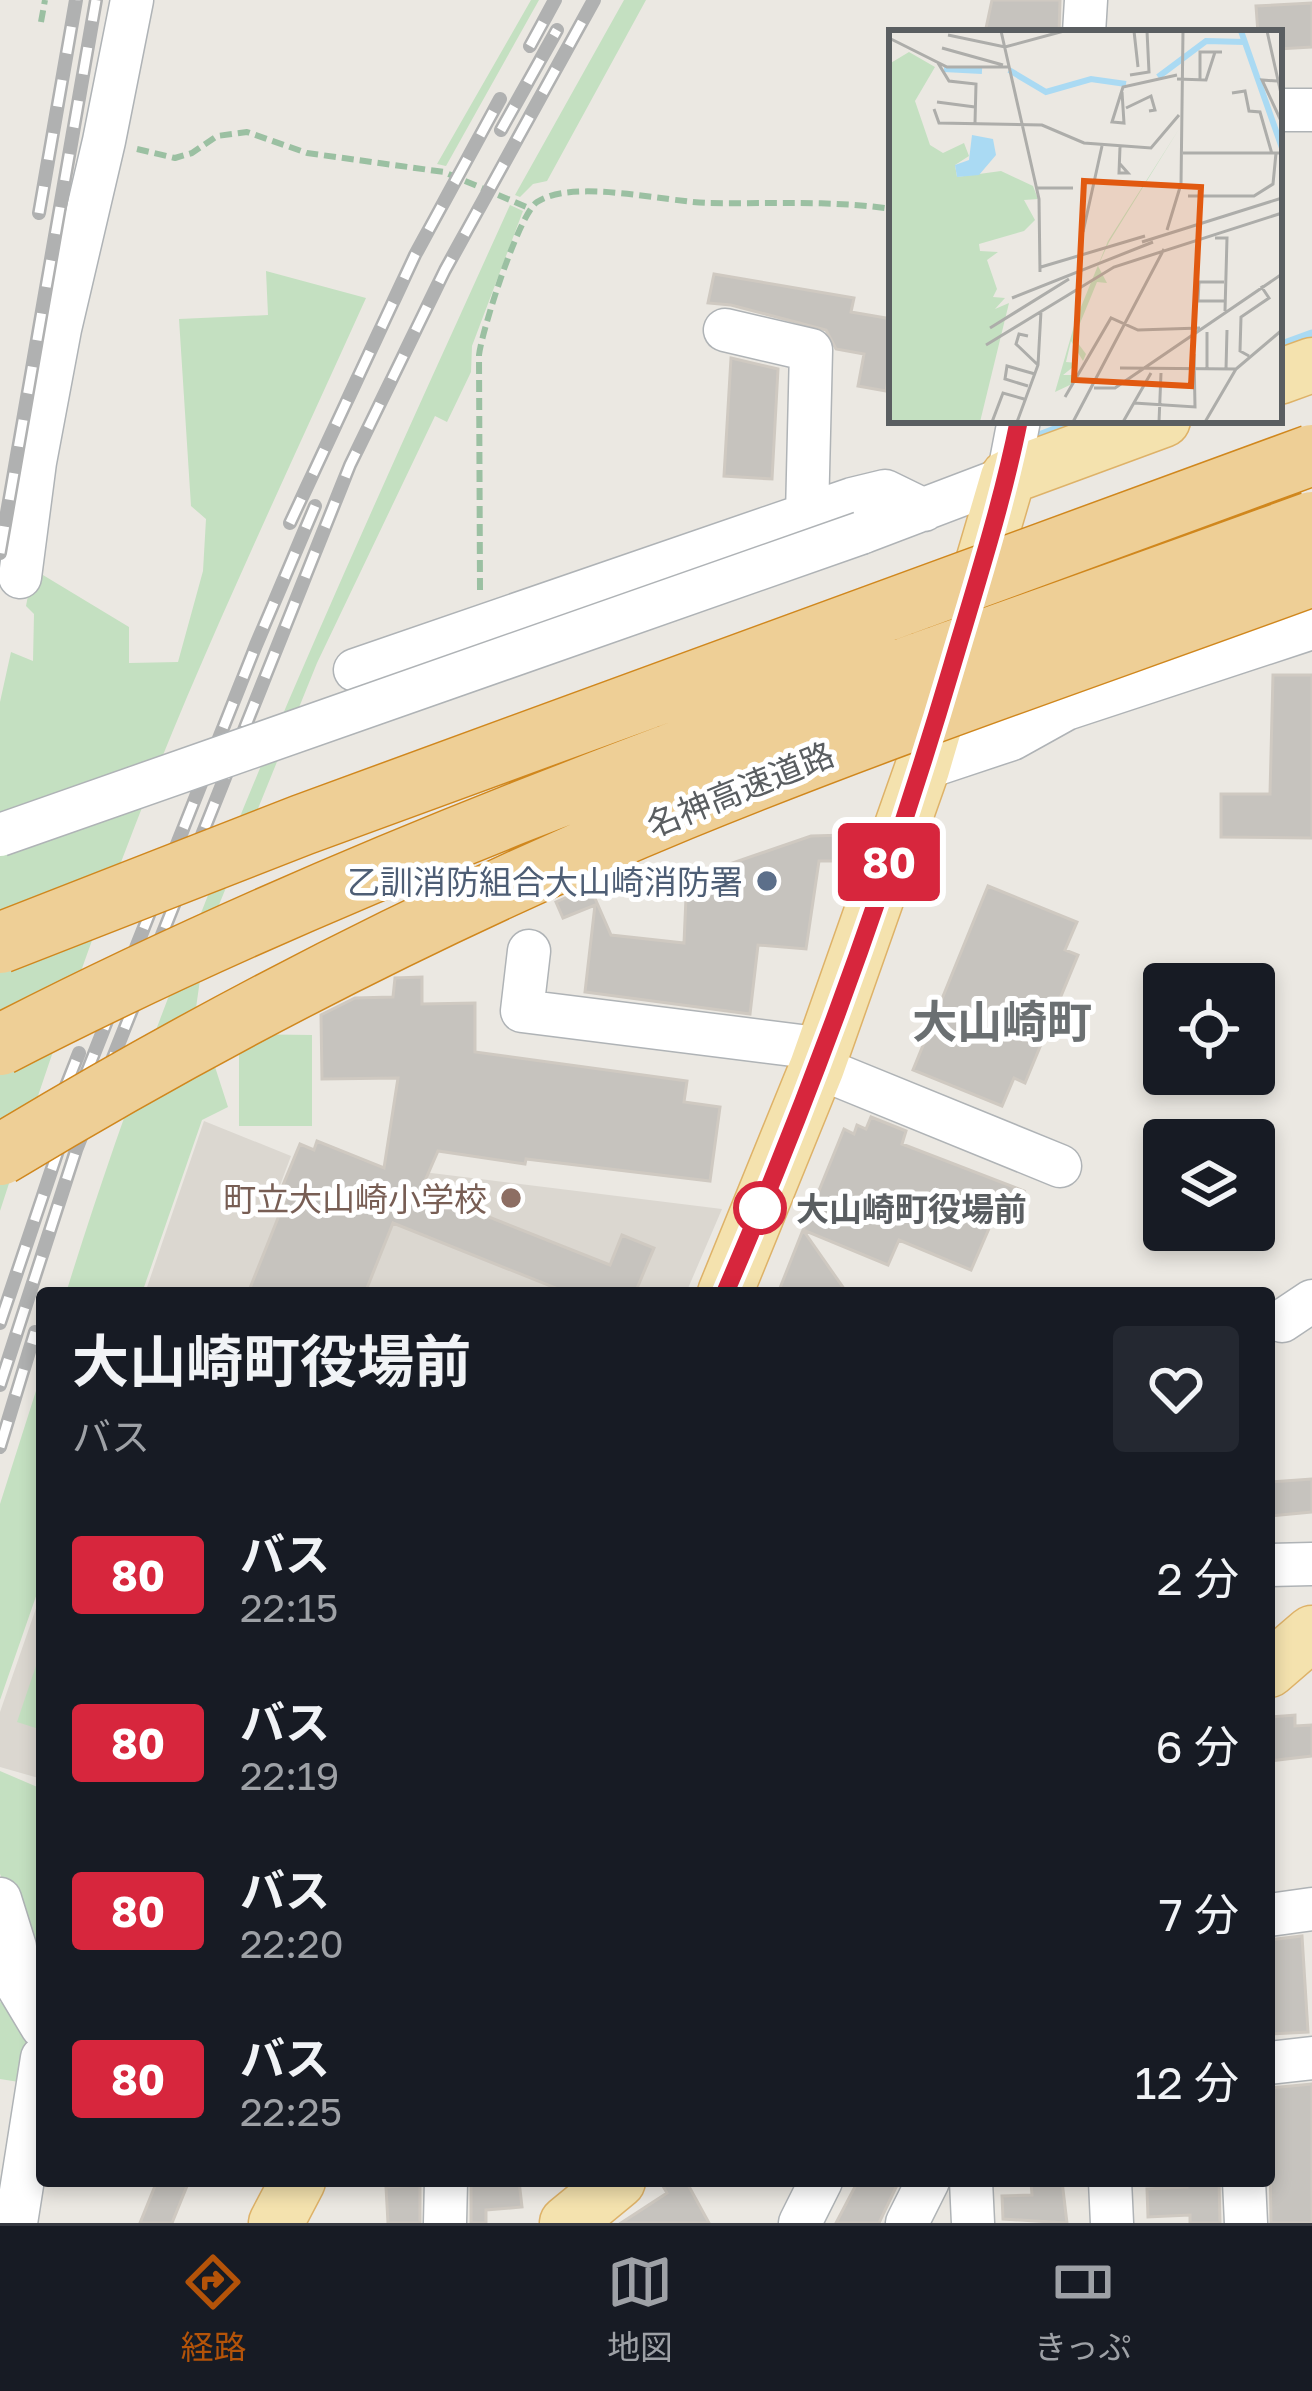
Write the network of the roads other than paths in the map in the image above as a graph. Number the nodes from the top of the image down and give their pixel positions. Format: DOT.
graph roads {
  1 [pos="132,0"];
  2 [pos="1086,0"];
  3 [pos="1084,30"];
  4 [pos="725,330"];
  5 [pos="1312,365"];
  6 [pos="1282,376"];
  7 [pos="1312,416"];
  8 [pos="1018,423"];
  9 [pos="1155,423"];
  10 [pos="1312,455"];
  11 [pos="1008,478"];
  12 [pos="924,510"];
  13 [pos="807,515"];
  14 [pos="1312,522"];
  15 [pos="1312,576"];
  16 [pos="20,577"];
  17 [pos="1312,628"];
  18 [pos="355,670"];
  19 [pos="922,769"];
  20 [pos="0,835"];
  21 [pos="0,897"];
  22 [pos="0,943"];
  23 [pos="529,951"];
  24 [pos="0,1045"];
  25 [pos="820,1060"];
  26 [pos="0,1155"];
  27 [pos="1060,1166"];
  28 [pos="727,1287"];
  29 [pos="1275,1564"];
  30 [pos="1312,1564"];
  31 [pos="1312,1633"];
  32 [pos="1275,1665"];
  33 [pos="0,1899"];
  34 [pos="1312,1909"];
  35 [pos="1275,1914"];
  36 [pos="36,2017"];
  37 [pos="1312,2058"];
  38 [pos="1275,2062"];
  39 [pos="36,2096"];
  40 [pos="295,2187"];
  41 [pos="446,2187"];
  42 [pos="611,2187"];
  43 [pos="818,2187"];
  44 [pos="925,2187"];
  45 [pos="971,2187"];
  46 [pos="1110,2187"];
  47 [pos="1244,2187"];
  48 [pos="16,2223"];
  49 [pos="277,2223"];
  50 [pos="445,2223"];
  51 [pos="566,2223"];
  52 [pos="800,2223"];
  53 [pos="907,2223"];
  54 [pos="973,2223"];
  55 [pos="1112,2223"];
  56 [pos="1246,2223"];
  1 -- 16 [label="street"];
  2 -- 3 [label="street"];
  4 -- 13 [label="street"];
  5 -- 6 [label="main road"];
  7 -- 21 [label="highway"];
  8 -- 11 [label="street"];
  9 -- 11 [label="main road"];
  10 -- 22 [label="highway, bridge"];
  11 -- 12 [label="street"];
  11 -- 19 [label="main road"];
  12 -- 13 [label="street"];
  12 -- 20 [label="street, bridge"];
  13 -- 18 [label="street"];
  14 -- 24 [label="highway, 名神高速道路, bridge"];
  15 -- 26 [label="highway, 名神高速道路, bridge"];
  17 -- 19 [label="street"];
  19 -- 25 [label="main road"];
  23 -- 25 [label="street"];
  25 -- 27 [label="street"];
  25 -- 28 [label="main road"];
  29 -- 30 [label="street"];
  31 -- 32 [label="main road"];
  33 -- 36 [label="street"];
  34 -- 35 [label="street"];
  37 -- 38 [label="street"];
  39 -- 48 [label="street"];
  40 -- 49 [label="main road"];
  41 -- 50 [label="street"];
  42 -- 51 [label="main road"];
  43 -- 52 [label="street"];
  44 -- 53 [label="street"];
  45 -- 54 [label="street"];
  46 -- 55 [label="street"];
  47 -- 56 [label="street"];
}
